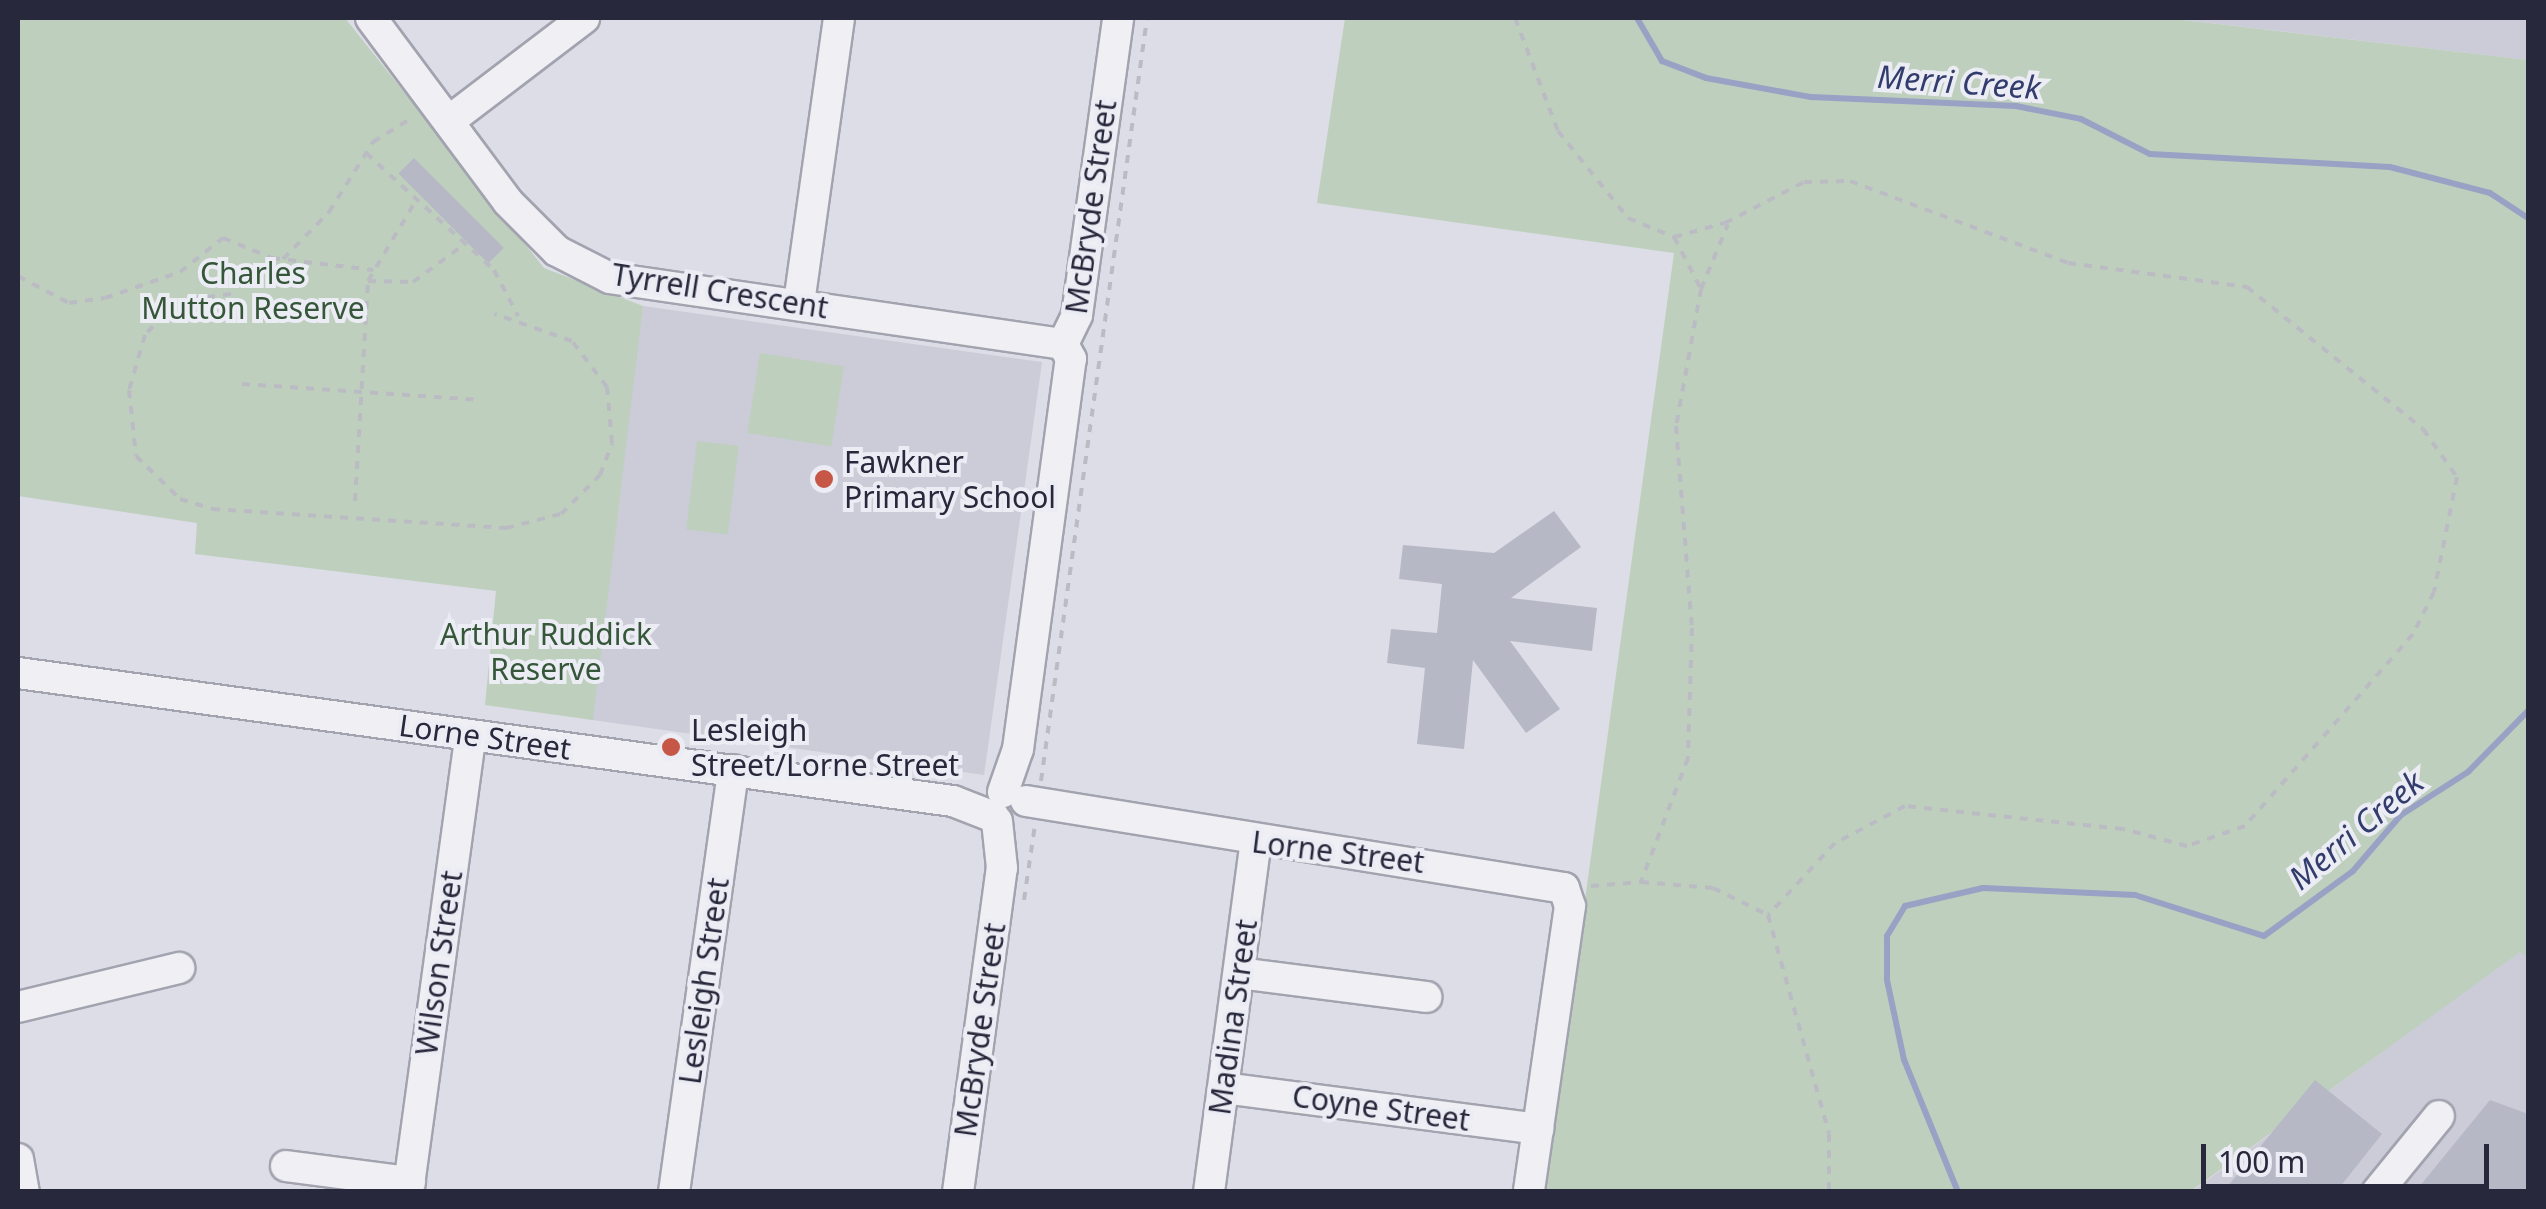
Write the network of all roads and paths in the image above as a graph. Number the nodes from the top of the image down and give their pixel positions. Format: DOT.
graph roads {
  1 [pos="371,18"];
  2 [pos="584,18"];
  3 [pos="839,18"];
  4 [pos="1118,18"];
  5 [pos="1148,18"];
  6 [pos="1515,18"];
  7 [pos="441,110"];
  8 [pos="366,153"];
  9 [pos="416,200"];
  10 [pos="1729,222"];
  11 [pos="1674,237"];
  12 [pos="465,244"];
  13 [pos="283,259"];
  14 [pos="373,270"];
  15 [pos="18,276"];
  16 [pos="368,280"];
  17 [pos="1702,289"];
  18 [pos="232,294"];
  19 [pos="799,303"];
  20 [pos="495,314"];
  21 [pos="519,317"];
  22 [pos="1063,344"];
  23 [pos="242,384"];
  24 [pos="361,392"];
  25 [pos="481,400"];
  26 [pos="355,501"];
  27 [pos="18,673"];
  28 [pos="470,735"];
  29 [pos="734,770"];
  30 [pos="1015,809"];
  31 [pos="1256,842"];
  32 [pos="1641,882"];
  33 [pos="1569,896"];
  34 [pos="1768,915"];
  35 [pos="1022,916"];
  36 [pos="179,968"];
  37 [pos="1239,973"];
  38 [pos="1426,996"];
  39 [pos="18,1007"];
  40 [pos="1224,1088"];
  41 [pos="2439,1116"];
  42 [pos="1538,1129"];
  43 [pos="18,1159"];
  44 [pos="286,1166"];
  45 [pos="409,1187"];
  46 [pos="24,1192"];
  47 [pos="674,1192"];
  48 [pos="958,1192"];
  49 [pos="1209,1192"];
  50 [pos="1529,1192"];
  51 [pos="1829,1192"];
  52 [pos="2377,1192"];
  1 -- 7 [label="street, Tyrrell Crescent"];
  2 -- 7 [label="street"];
  3 -- 19 [label="street"];
  4 -- 22 [label="street, McBryde Street"];
  5 -- 30 [label="path"];
  6 -- 11 [label="path"];
  7 -- 8 [label="path"];
  7 -- 19 [label="street, Tyrrell Crescent"];
  8 -- 9 [label="path"];
  8 -- 13 [label="path"];
  9 -- 12 [label="path"];
  9 -- 14 [label="path"];
  10 -- 11 [label="path"];
  10 -- 17 [label="path"];
  10 -- 34 [label="path"];
  11 -- 17 [label="path"];
  12 -- 16 [label="path"];
  12 -- 21 [label="path"];
  13 -- 14 [label="path"];
  13 -- 15 [label="path"];
  14 -- 16 [label="path"];
  16 -- 24 [label="path"];
  17 -- 32 [label="path"];
  18 -- 21 [label="path"];
  19 -- 22 [label="street, Tyrrell Crescent"];
  20 -- 21 [label="path"];
  22 -- 30 [label="street, McBryde Street"];
  23 -- 24 [label="path"];
  24 -- 25 [label="path"];
  24 -- 26 [label="path"];
  27 -- 28 [label="street, Lorne Street"];
  28 -- 29 [label="street, Lorne Street"];
  28 -- 45 [label="street, Wilson Street"];
  29 -- 30 [label="street, Lorne Street"];
  29 -- 47 [label="street, Lesleigh Street"];
  30 -- 31 [label="street, Lorne Street"];
  30 -- 35 [label="path"];
  30 -- 48 [label="street, McBryde Street"];
  31 -- 33 [label="street, Lorne Street"];
  31 -- 37 [label="street, Madina Street"];
  32 -- 33 [label="path"];
  32 -- 34 [label="path"];
  33 -- 42 [label="street"];
  34 -- 51 [label="path"];
  36 -- 39 [label="street"];
  37 -- 38 [label="street"];
  37 -- 40 [label="street, Madina Street"];
  40 -- 42 [label="street, Coyne Street"];
  40 -- 49 [label="street, Madina Street"];
  41 -- 52 [label="street"];
  42 -- 50 [label="street"];
  43 -- 46 [label="street"];
  44 -- 45 [label="street"];
}
